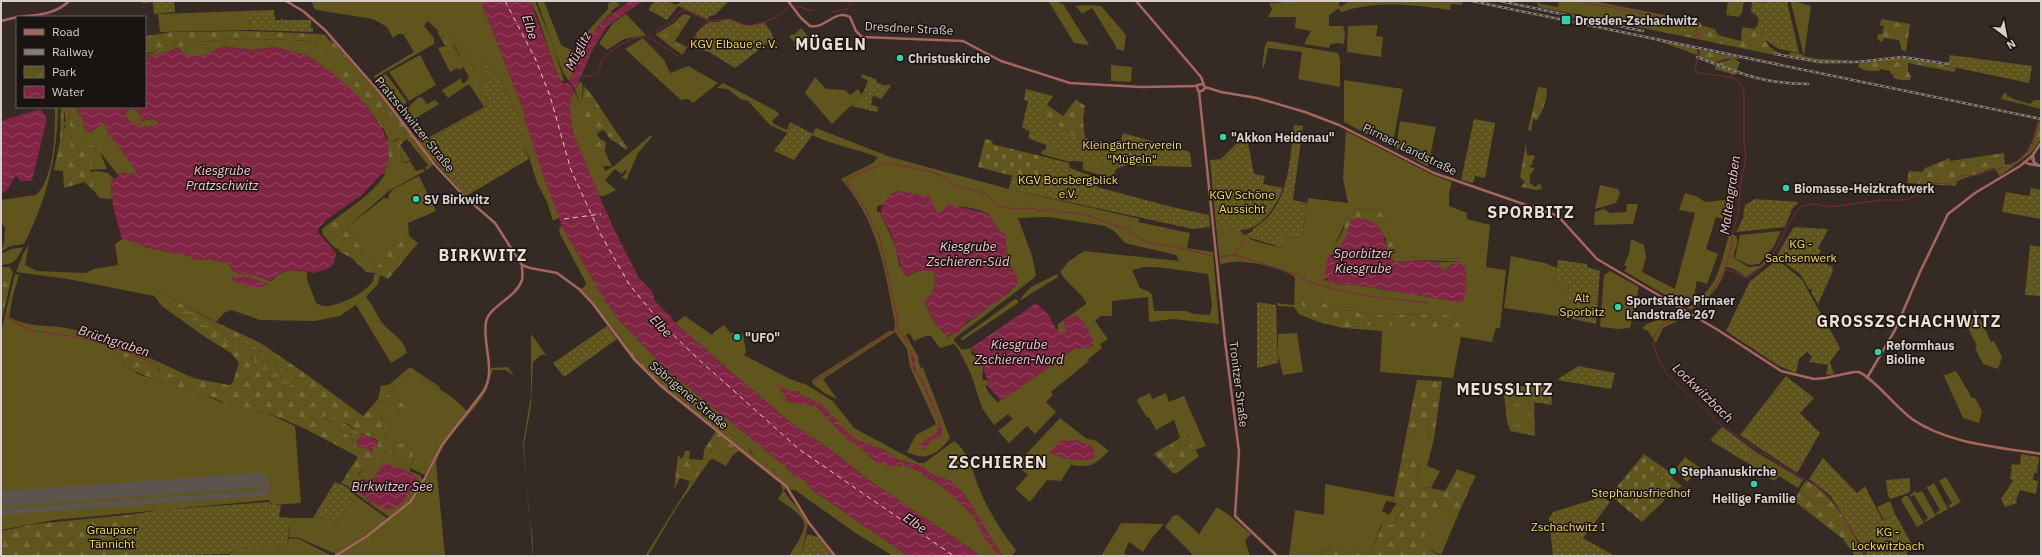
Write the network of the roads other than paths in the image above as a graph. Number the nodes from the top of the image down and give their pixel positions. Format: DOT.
graph roads {
  1 [pos="69,1"];
  2 [pos="286,1"];
  3 [pos="788,1"];
  4 [pos="1136,1"];
  5 [pos="39,16"];
  6 [pos="16,17"];
  7 [pos="1,21"];
  8 [pos="1201,88"];
  9 [pos="2041,143"];
  10 [pos="2033,154"];
  11 [pos="2026,161"];
  12 [pos="2040,166"];
  13 [pos="522,265"];
  14 [pos="1867,378"];
  15 [pos="2041,454"];
  16 [pos="335,556"];
  17 [pos="835,556"];
  18 [pos="1277,556"];
  1 -- 5 [label="street"];
  2 -- 13 [label="street, Pratzschwitzer Straße"];
  3 -- 8 [label="street, Dresdner Straße"];
  4 -- 8 [label="street"];
  6 -- 7 [label="street"];
  8 -- 14 [label="street, Pirnaer Landstraße"];
  8 -- 18 [label="street, Tronitzer Straße"];
  9 -- 10 [label="street"];
  10 -- 11 [label="street"];
  10 -- 12 [label="street"];
  11 -- 12 [label="street"];
  11 -- 14 [label="street"];
  13 -- 16 [label="street"];
  13 -- 17 [label="street, Söbrigener Straße"];
  14 -- 15 [label="street, Pirnaer Landstraße"];
}
